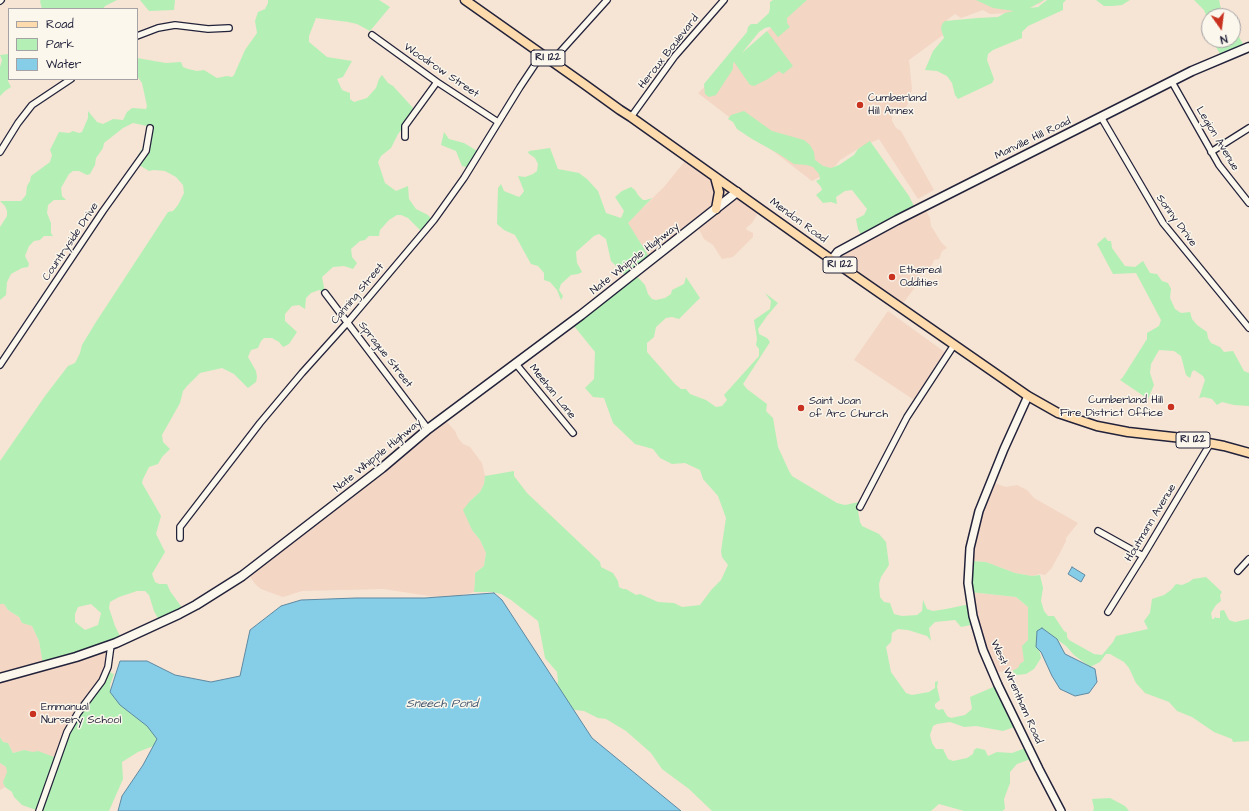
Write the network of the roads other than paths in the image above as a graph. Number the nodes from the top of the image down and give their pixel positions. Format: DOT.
graph roads {
  1 [pos="465,0"];
  2 [pos="607,0"];
  3 [pos="724,0"];
  4 [pos="229,28"];
  5 [pos="138,36"];
  6 [pos="372,36"];
  7 [pos="1249,47"];
  8 [pos="542,54"];
  9 [pos="552,61"];
  10 [pos="70,80"];
  11 [pos="437,82"];
  12 [pos="1172,82"];
  13 [pos="632,117"];
  14 [pos="1101,117"];
  15 [pos="498,122"];
  16 [pos="150,128"];
  17 [pos="1249,128"];
  18 [pos="405,137"];
  19 [pos="0,152"];
  20 [pos="1211,152"];
  21 [pos="715,177"];
  22 [pos="737,192"];
  23 [pos="1249,203"];
  24 [pos="716,209"];
  25 [pos="832,260"];
  26 [pos="325,293"];
  27 [pos="347,324"];
  28 [pos="1249,328"];
  29 [pos="954,345"];
  30 [pos="516,364"];
  31 [pos="0,365"];
  32 [pos="1028,396"];
  33 [pos="428,430"];
  34 [pos="572,433"];
  35 [pos="1210,444"];
  36 [pos="1249,453"];
  37 [pos="860,507"];
  38 [pos="1098,531"];
  39 [pos="180,538"];
  40 [pos="1144,556"];
  41 [pos="1249,559"];
  42 [pos="1238,571"];
  43 [pos="1108,612"];
  44 [pos="110,646"];
  45 [pos="0,678"];
  46 [pos="39,811"];
  47 [pos="1061,811"];
  1 -- 8 [label="main road, Mendon Road / RI 122"];
  2 -- 9 [label="street"];
  3 -- 13 [label="street, Heroux Boulevard"];
  4 -- 5 [label="street"];
  6 -- 11 [label="street, Woodrow Street"];
  7 -- 12 [label="main road, Manville Hill Road"];
  8 -- 9 [label="main road, Mendon Road / RI 122"];
  8 -- 15 [label="street, Canning Street"];
  9 -- 13 [label="main road, Mendon Road / RI 122"];
  10 -- 19 [label="street"];
  11 -- 15 [label="street, Woodrow Street"];
  11 -- 18 [label="street"];
  12 -- 14 [label="main road, Manville Hill Road"];
  12 -- 20 [label="street, Legion Avenue"];
  13 -- 21 [label="main road, Mendon Road / RI 122"];
  14 -- 25 [label="main road, Manville Hill Road"];
  14 -- 28 [label="street, Sonny Drive"];
  15 -- 27 [label="street, Canning Street"];
  16 -- 31 [label="street, Countryside Drive"];
  17 -- 20 [label="street"];
  20 -- 23 [label="street, Legion Avenue"];
  21 -- 22 [label="main road, Mendon Road / RI 122"];
  21 -- 24 [label="main road"];
  22 -- 24 [label="main road, Nate Whipple Highway"];
  22 -- 25 [label="main road, Mendon Road / RI 122"];
  24 -- 30 [label="main road, Nate Whipple Highway"];
  25 -- 29 [label="main road, Mendon Road / RI 122"];
  26 -- 27 [label="street, Sprague Street"];
  27 -- 33 [label="street, Sprague Street"];
  27 -- 39 [label="street, Canning Street"];
  29 -- 32 [label="main road, Mendon Road / RI 122"];
  29 -- 37 [label="street"];
  30 -- 33 [label="main road, Nate Whipple Highway"];
  30 -- 34 [label="street, Meehan Lane"];
  32 -- 35 [label="main road, Mendon Road / RI 122"];
  32 -- 47 [label="street, West Wrentham Road"];
  33 -- 44 [label="main road, Nate Whipple Highway"];
  35 -- 36 [label="main road, Mendon Road / RI 122"];
  35 -- 40 [label="street, Houtmann Avenue"];
  38 -- 40 [label="street"];
  40 -- 43 [label="street, Houtmann Avenue"];
  41 -- 42 [label="street"];
  44 -- 45 [label="main road, Nate Whipple Highway"];
  44 -- 46 [label="street"];
}
